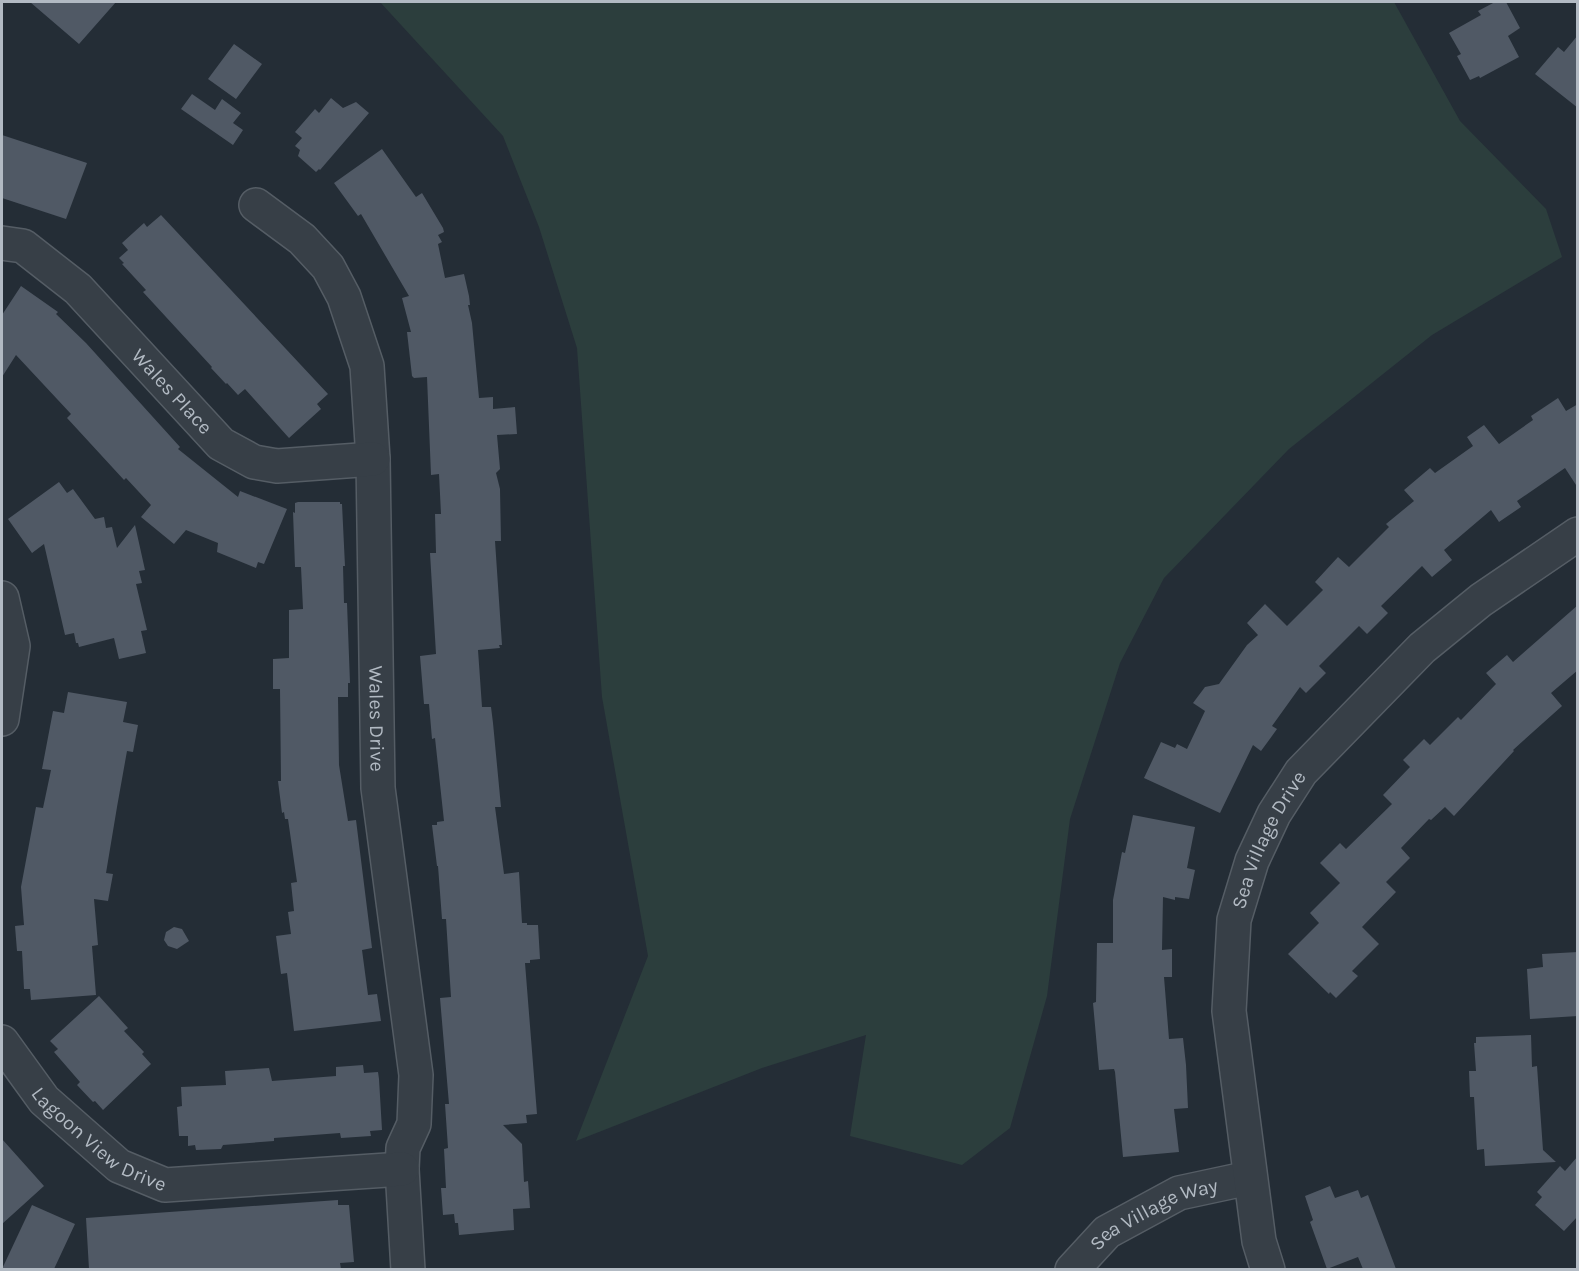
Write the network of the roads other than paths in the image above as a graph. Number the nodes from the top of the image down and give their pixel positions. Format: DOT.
graph roads {
  1 [pos="256,205"];
  2 [pos="2,243"];
  3 [pos="373,459"];
  4 [pos="1578,534"];
  5 [pos="2,598"];
  6 [pos="2,719"];
  7 [pos="2,1042"];
  8 [pos="402,1169"];
  9 [pos="1249,1178"];
  10 [pos="408,1269"];
  11 [pos="1072,1269"];
  12 [pos="1268,1269"];
  1 -- 3 [label="street, Wales Drive"];
  2 -- 3 [label="street, Wales Place"];
  3 -- 8 [label="street, Wales Drive"];
  4 -- 9 [label="street, Sea Village Drive"];
  5 -- 6 [label="street"];
  7 -- 8 [label="street, Lagoon View Drive"];
  8 -- 10 [label="street, Wales Drive"];
  9 -- 11 [label="street, Sea Village Way"];
  9 -- 12 [label="street, Sea Village Drive"];
}
